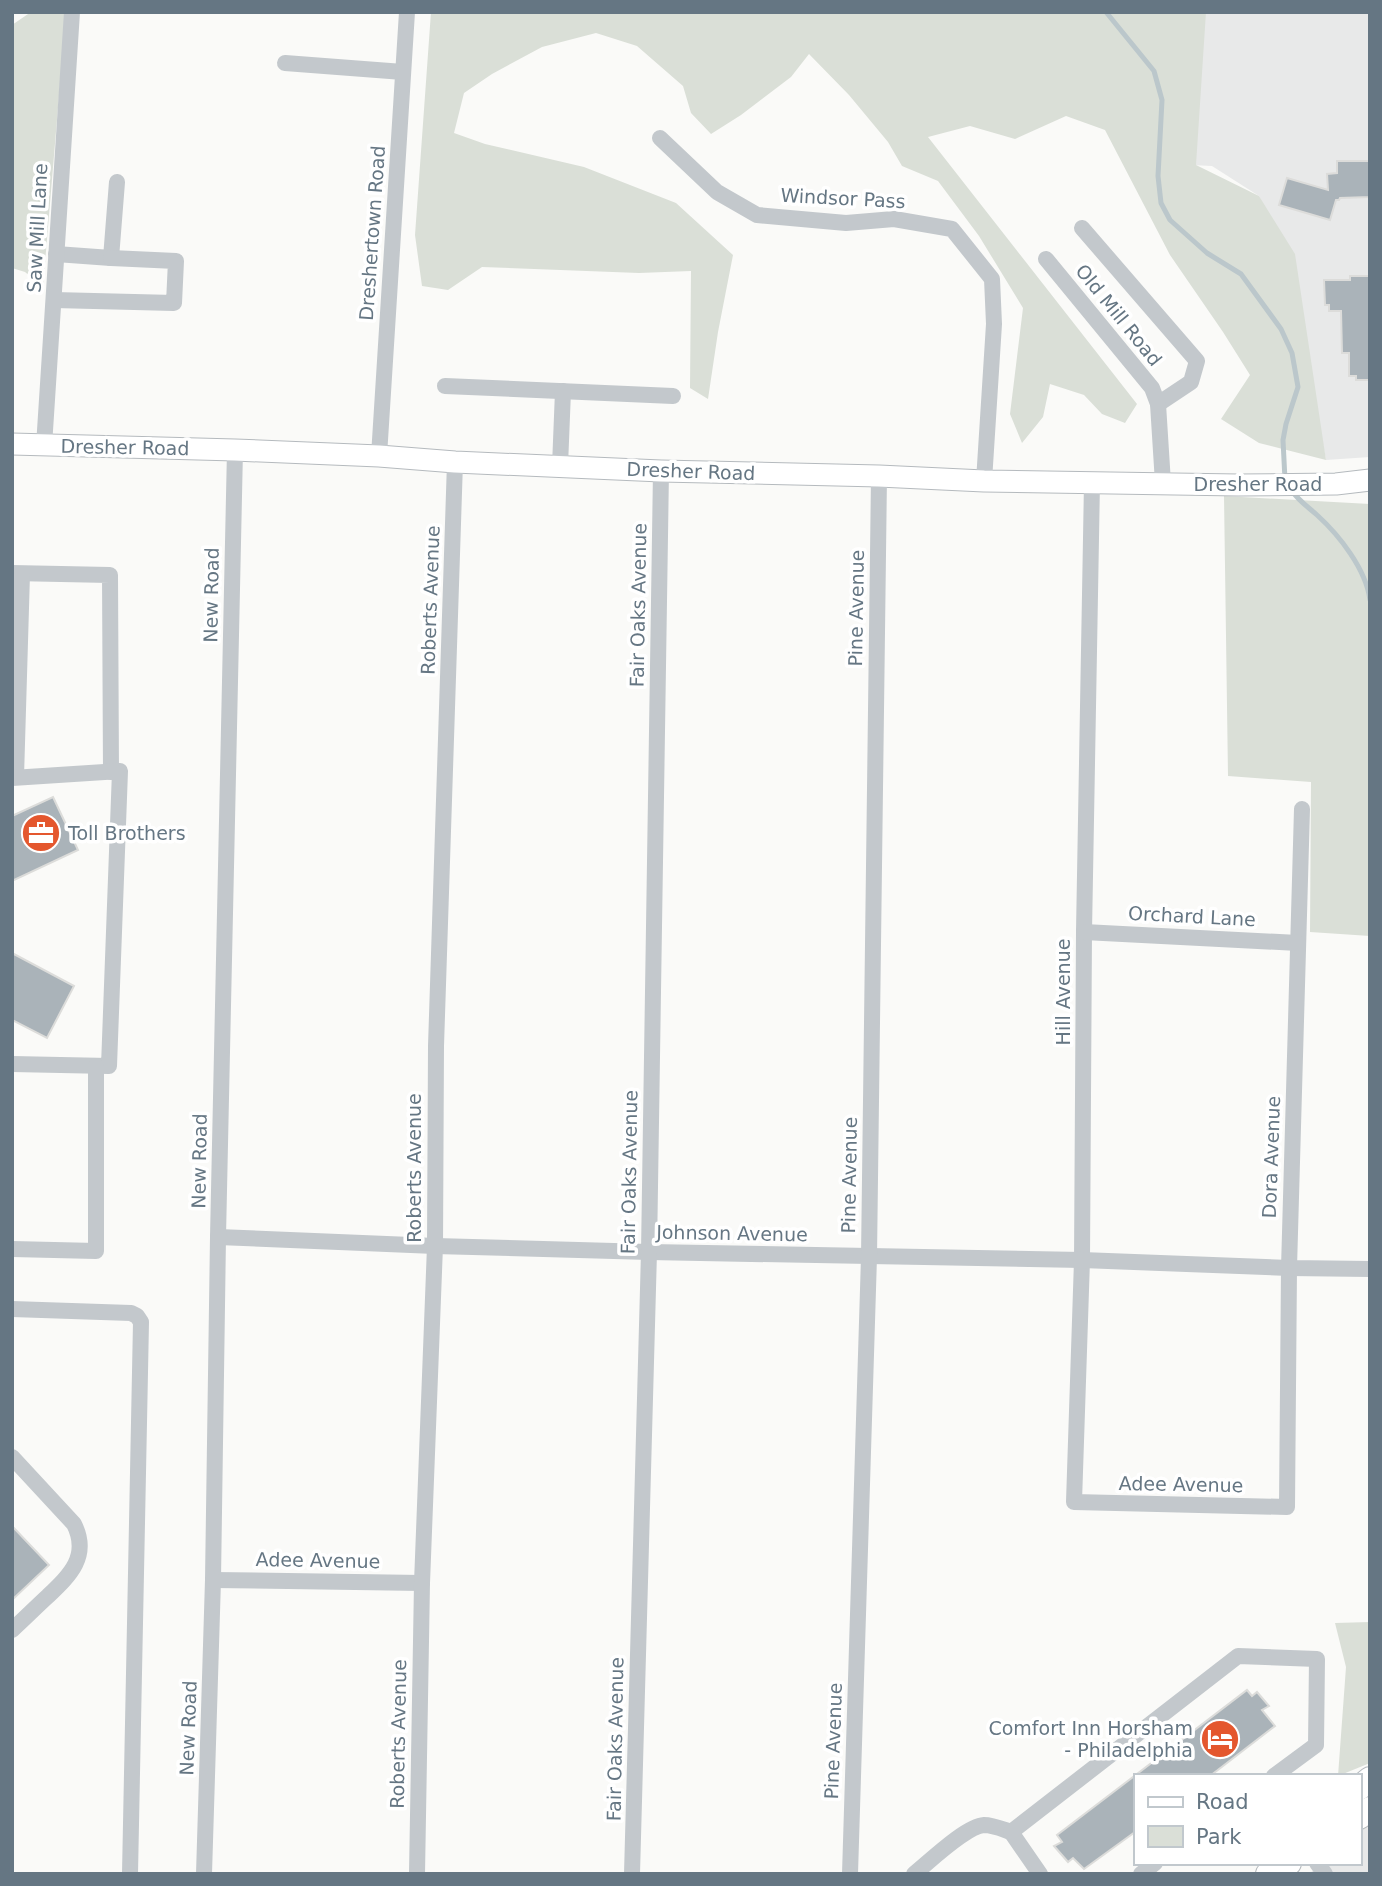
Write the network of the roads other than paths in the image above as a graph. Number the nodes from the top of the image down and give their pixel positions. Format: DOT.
graph roads {
  1 [pos="72,12"];
  2 [pos="407,12"];
  3 [pos="285,63"];
  4 [pos="403,72"];
  5 [pos="660,138"];
  6 [pos="117,182"];
  7 [pos="1082,228"];
  8 [pos="56,254"];
  9 [pos="111,258"];
  10 [pos="1046,259"];
  11 [pos="54,300"];
  12 [pos="445,386"];
  13 [pos="563,391"];
  14 [pos="673,396"];
  15 [pos="1158,404"];
  16 [pos="12,444"];
  17 [pos="44,446"];
  18 [pos="235,450"];
  19 [pos="379,456"];
  20 [pos="455,462"];
  21 [pos="560,467"];
  22 [pos="662,471"];
  23 [pos="879,477"];
  24 [pos="985,481"];
  25 [pos="1092,482"];
  26 [pos="1163,483"];
  27 [pos="1357,483"];
  28 [pos="17,573"];
  29 [pos="111,772"];
  30 [pos="14,778"];
  31 [pos="1302,809"];
  32 [pos="1084,932"];
  33 [pos="1298,943"];
  34 [pos="12,1064"];
  35 [pos="96,1066"];
  36 [pos="218,1237"];
  37 [pos="435,1246"];
  38 [pos="12,1249"];
  39 [pos="649,1252"];
  40 [pos="869,1257"];
  41 [pos="1082,1260"];
  42 [pos="1289,1268"];
  43 [pos="1370,1269"];
  44 [pos="12,1309"];
  45 [pos="12,1457"];
  46 [pos="1073,1502"];
  47 [pos="1287,1507"];
  48 [pos="213,1580"];
  49 [pos="422,1583"];
  50 [pos="12,1630"];
  51 [pos="1277,1774"];
  52 [pos="1011,1832"];
  53 [pos="130,1874"];
  54 [pos="204,1874"];
  55 [pos="417,1874"];
  56 [pos="632,1874"];
  57 [pos="849,1874"];
  58 [pos="914,1874"];
  59 [pos="1040,1874"];
  1 -- 8 [label="street, Saw Mill Lane"];
  2 -- 4 [label="street, Dreshertown Road"];
  3 -- 4 [label="street"];
  4 -- 19 [label="street, Dreshertown Road"];
  5 -- 24 [label="street, Windsor Pass"];
  6 -- 9 [label="street"];
  7 -- 15 [label="street"];
  8 -- 9 [label="street"];
  8 -- 11 [label="street, Saw Mill Lane"];
  9 -- 11 [label="street"];
  10 -- 15 [label="street, Old Mill Road"];
  11 -- 17 [label="street, Saw Mill Lane"];
  12 -- 13 [label="street"];
  13 -- 14 [label="street"];
  13 -- 21 [label="street"];
  15 -- 26 [label="street, Old Mill Road"];
  16 -- 17 [label="main road, Dresher Road"];
  17 -- 18 [label="main road, Dresher Road"];
  18 -- 19 [label="main road, Dresher Road"];
  18 -- 36 [label="street, New Road"];
  19 -- 20 [label="main road, Dresher Road"];
  20 -- 21 [label="main road, Dresher Road"];
  20 -- 37 [label="street, Roberts Avenue"];
  21 -- 22 [label="main road, Dresher Road"];
  22 -- 23 [label="main road, Dresher Road"];
  22 -- 39 [label="street, Fair Oaks Avenue"];
  23 -- 24 [label="main road, Dresher Road"];
  23 -- 40 [label="street, Pine Avenue"];
  24 -- 25 [label="main road, Dresher Road"];
  25 -- 26 [label="main road, Dresher Road"];
  25 -- 32 [label="street, Hill Avenue"];
  26 -- 27 [label="main road, Dresher Road"];
  28 -- 29 [label="street"];
  28 -- 30 [label="street"];
  29 -- 30 [label="street"];
  29 -- 35 [label="street"];
  31 -- 33 [label="street, Dora Avenue"];
  32 -- 33 [label="street, Orchard Lane"];
  32 -- 41 [label="street, Hill Avenue"];
  33 -- 42 [label="street, Dora Avenue"];
  34 -- 35 [label="street"];
  35 -- 38 [label="street"];
  36 -- 37 [label="street, Johnson Avenue"];
  36 -- 48 [label="street, New Road"];
  37 -- 39 [label="street, Johnson Avenue"];
  37 -- 49 [label="street, Roberts Avenue"];
  39 -- 40 [label="street, Johnson Avenue"];
  39 -- 56 [label="street, Fair Oaks Avenue"];
  40 -- 41 [label="street, Johnson Avenue"];
  40 -- 57 [label="street, Pine Avenue"];
  41 -- 42 [label="street, Johnson Avenue"];
  41 -- 46 [label="street, Hill Avenue"];
  42 -- 43 [label="street, Johnson Avenue"];
  42 -- 47 [label="street, Dora Avenue"];
  44 -- 53 [label="street"];
  45 -- 50 [label="street"];
  46 -- 47 [label="street, Adee Avenue"];
  48 -- 49 [label="street, Adee Avenue"];
  48 -- 54 [label="street, New Road"];
  49 -- 55 [label="street, Roberts Avenue"];
  51 -- 52 [label="street"];
  52 -- 58 [label="street"];
  52 -- 59 [label="street"];
}
